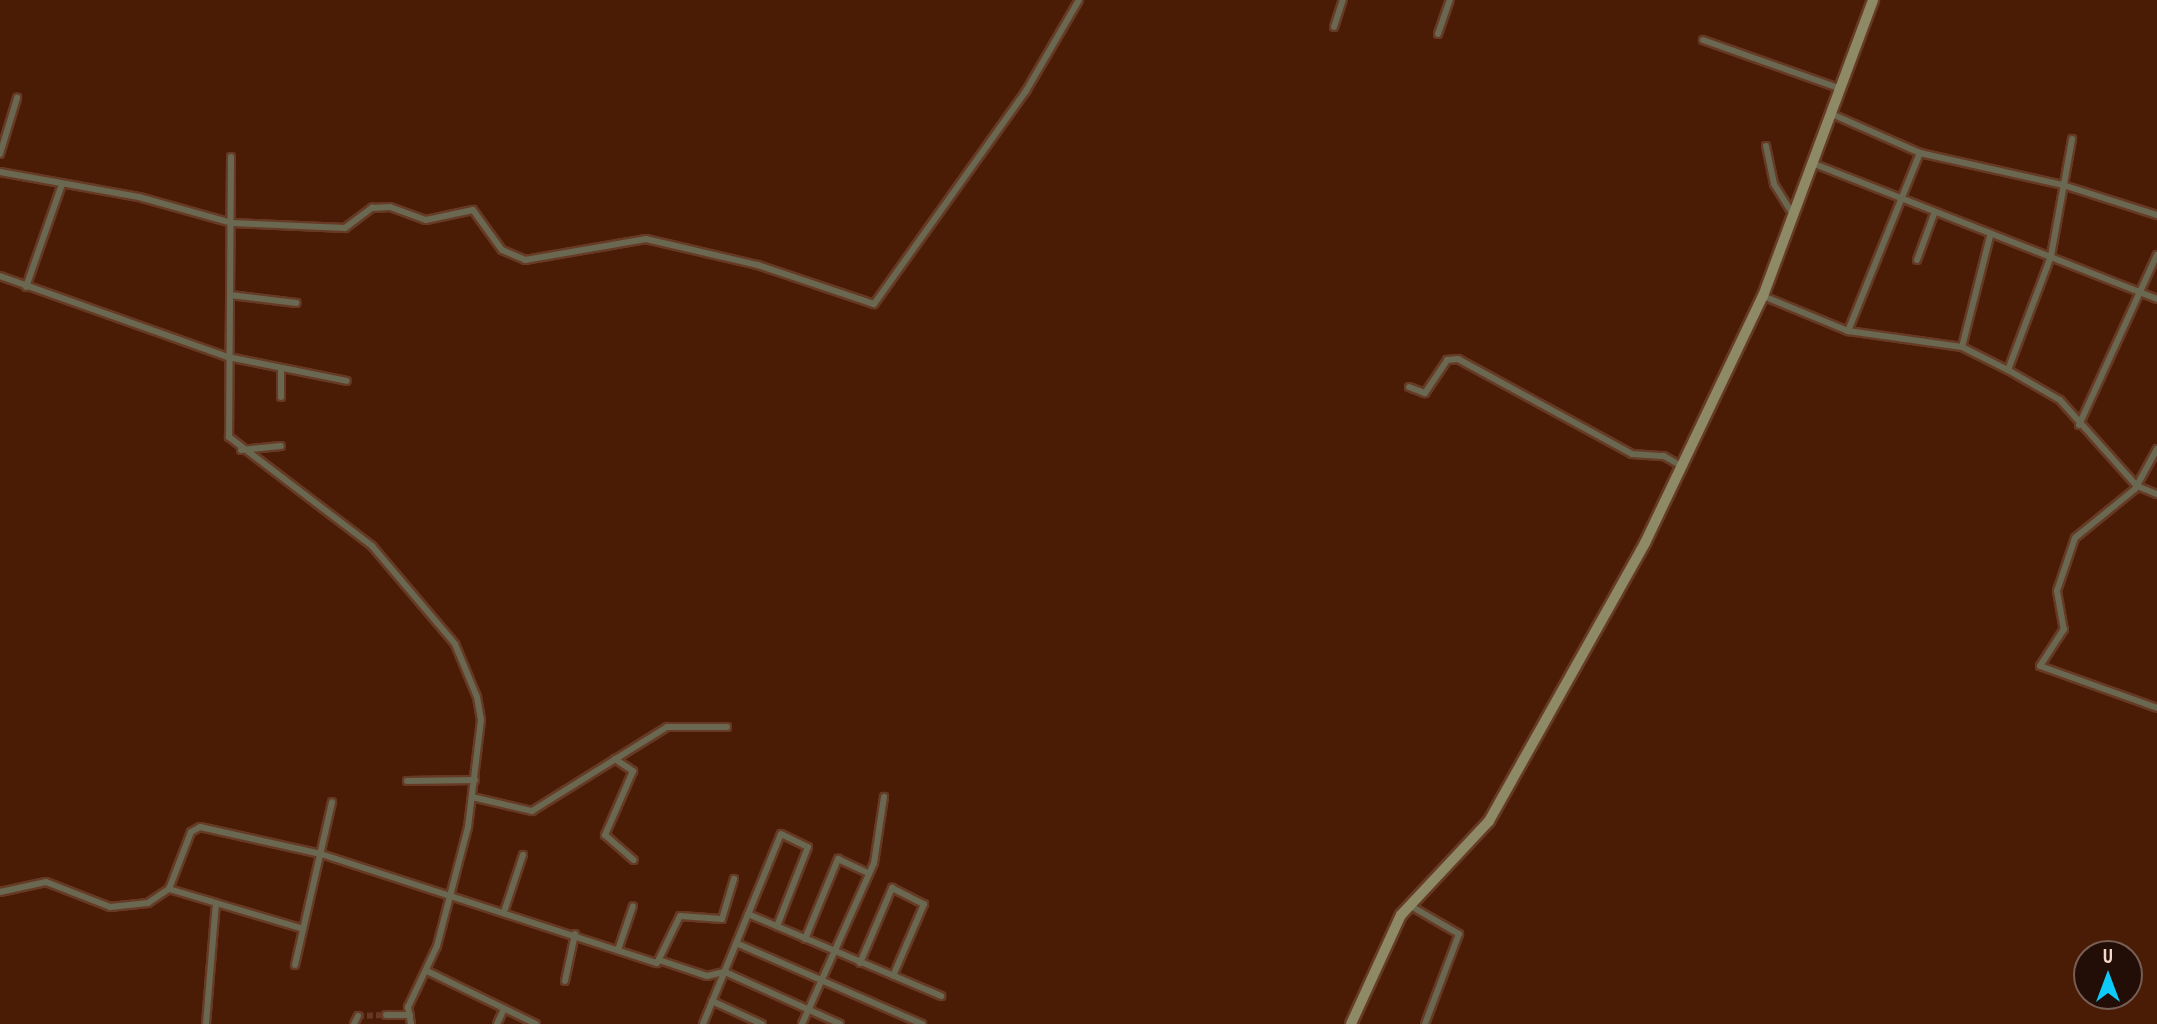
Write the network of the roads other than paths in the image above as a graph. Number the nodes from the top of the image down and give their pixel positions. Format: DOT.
graph roads {
  1 [pos="1079,0"];
  2 [pos="1343,0"];
  3 [pos="1450,0"];
  4 [pos="1872,0"];
  5 [pos="1334,27"];
  6 [pos="1437,34"];
  7 [pos="1703,40"];
  8 [pos="1843,90"];
  9 [pos="17,98"];
  10 [pos="1834,115"];
  11 [pos="2072,139"];
  12 [pos="1766,146"];
  13 [pos="1920,153"];
  14 [pos="0,154"];
  15 [pos="231,157"];
  16 [pos="1812,163"];
  17 [pos="0,172"];
  18 [pos="62,184"];
  19 [pos="2063,185"];
  20 [pos="1899,201"];
  21 [pos="1792,213"];
  22 [pos="1934,214"];
  23 [pos="2157,215"];
  24 [pos="232,223"];
  25 [pos="1990,236"];
  26 [pos="2157,255"];
  27 [pos="2050,256"];
  28 [pos="1917,260"];
  29 [pos="0,276"];
  30 [pos="26,287"];
  31 [pos="2138,291"];
  32 [pos="230,295"];
  33 [pos="1763,296"];
  34 [pos="2157,299"];
  35 [pos="297,303"];
  36 [pos="1848,331"];
  37 [pos="1962,347"];
  38 [pos="228,357"];
  39 [pos="281,368"];
  40 [pos="2008,370"];
  41 [pos="347,381"];
  42 [pos="1409,387"];
  43 [pos="281,397"];
  44 [pos="2079,425"];
  45 [pos="281,446"];
  46 [pos="2157,449"];
  47 [pos="240,450"];
  48 [pos="1683,467"];
  49 [pos="2137,486"];
  50 [pos="2157,494"];
  51 [pos="2157,708"];
  52 [pos="727,727"];
  53 [pos="615,759"];
  54 [pos="475,780"];
  55 [pos="407,781"];
  56 [pos="472,797"];
  57 [pos="884,797"];
  58 [pos="332,802"];
  59 [pos="321,854"];
  60 [pos="523,855"];
  61 [pos="634,860"];
  62 [pos="866,872"];
  63 [pos="734,879"];
  64 [pos="169,889"];
  65 [pos="0,892"];
  66 [pos="452,895"];
  67 [pos="216,904"];
  68 [pos="1409,905"];
  69 [pos="633,906"];
  70 [pos="505,909"];
  71 [pos="748,914"];
  72 [pos="777,926"];
  73 [pos="303,929"];
  74 [pos="575,934"];
  75 [pos="805,939"];
  76 [pos="736,943"];
  77 [pos="618,950"];
  78 [pos="832,951"];
  79 [pos="662,961"];
  80 [pos="860,963"];
  81 [pos="295,965"];
  82 [pos="426,971"];
  83 [pos="725,972"];
  84 [pos="893,976"];
  85 [pos="565,981"];
  86 [pos="820,981"];
  87 [pos="941,996"];
  88 [pos="712,1001"];
  89 [pos="504,1009"];
  90 [pos="808,1010"];
  91 [pos="386,1015"];
  92 [pos="410,1015"];
  93 [pos="358,1016"];
  94 [pos="533,1023"];
  95 [pos="1355,1023"];
  96 [pos="206,1024"];
  97 [pos="354,1024"];
  98 [pos="411,1024"];
  99 [pos="497,1024"];
  100 [pos="703,1024"];
  101 [pos="762,1024"];
  102 [pos="802,1024"];
  103 [pos="840,1024"];
  104 [pos="922,1024"];
  105 [pos="1425,1024"];
  1 -- 24 [label="street"];
  2 -- 5 [label="street"];
  3 -- 6 [label="street"];
  4 -- 8 [label="main road"];
  7 -- 8 [label="street"];
  8 -- 10 [label="main road"];
  9 -- 14 [label="street"];
  10 -- 13 [label="street"];
  10 -- 16 [label="main road"];
  11 -- 19 [label="street"];
  12 -- 21 [label="street"];
  13 -- 19 [label="street"];
  13 -- 20 [label="street"];
  15 -- 24 [label="street"];
  16 -- 20 [label="street"];
  16 -- 21 [label="main road"];
  17 -- 18 [label="street"];
  18 -- 24 [label="street"];
  18 -- 30 [label="street"];
  19 -- 23 [label="street"];
  19 -- 27 [label="street"];
  20 -- 22 [label="street"];
  20 -- 36 [label="street"];
  21 -- 33 [label="main road"];
  22 -- 25 [label="street"];
  22 -- 28 [label="street"];
  24 -- 32 [label="street"];
  25 -- 27 [label="street"];
  25 -- 37 [label="street"];
  26 -- 31 [label="street"];
  27 -- 31 [label="street"];
  27 -- 40 [label="street"];
  29 -- 30 [label="street"];
  30 -- 38 [label="street"];
  31 -- 34 [label="street"];
  31 -- 44 [label="street"];
  32 -- 35 [label="street"];
  32 -- 38 [label="street"];
  33 -- 36 [label="street"];
  33 -- 48 [label="main road"];
  36 -- 37 [label="street"];
  37 -- 40 [label="street"];
  38 -- 39 [label="street"];
  38 -- 47 [label="street"];
  39 -- 41 [label="street"];
  39 -- 43 [label="street"];
  40 -- 44 [label="street"];
  42 -- 48 [label="street"];
  44 -- 49 [label="street"];
  45 -- 47 [label="street"];
  46 -- 49 [label="street"];
  47 -- 54 [label="street"];
  48 -- 68 [label="main road"];
  49 -- 50 [label="street"];
  49 -- 51 [label="street"];
  52 -- 53 [label="street"];
  53 -- 56 [label="street"];
  53 -- 61 [label="street"];
  54 -- 55 [label="street"];
  54 -- 56 [label="street"];
  56 -- 66 [label="street"];
  57 -- 62 [label="street"];
  58 -- 59 [label="street"];
  59 -- 64 [label="street"];
  59 -- 66 [label="street"];
  59 -- 73 [label="street"];
  60 -- 70 [label="street"];
  62 -- 75 [label="street"];
  62 -- 78 [label="street"];
  63 -- 79 [label="street"];
  64 -- 65 [label="street"];
  64 -- 67 [label="street"];
  66 -- 70 [label="street"];
  66 -- 82 [label="street"];
  67 -- 73 [label="street"];
  67 -- 96 [label="street"];
  68 -- 95 [label="main road"];
  68 -- 105 [label="street"];
  69 -- 77 [label="street"];
  70 -- 74 [label="street"];
  71 -- 72 [label="street"];
  71 -- 72 [label="street"];
  71 -- 76 [label="street"];
  72 -- 75 [label="street"];
  73 -- 81 [label="street"];
  74 -- 77 [label="street"];
  74 -- 85 [label="street"];
  75 -- 78 [label="street"];
  76 -- 83 [label="street"];
  76 -- 86 [label="street"];
  77 -- 79 [label="street"];
  78 -- 80 [label="street"];
  78 -- 86 [label="street"];
  79 -- 83 [label="street"];
  80 -- 84 [label="street"];
  80 -- 84 [label="street"];
  82 -- 89 [label="street"];
  82 -- 92 [label="street"];
  83 -- 88 [label="street"];
  83 -- 90 [label="street"];
  84 -- 87 [label="street"];
  86 -- 90 [label="street"];
  86 -- 104 [label="street"];
  88 -- 100 [label="street"];
  88 -- 101 [label="street"];
  89 -- 94 [label="street"];
  89 -- 99 [label="street"];
  90 -- 102 [label="street"];
  90 -- 103 [label="street"];
  91 -- 92 [label="street"];
  92 -- 98 [label="street"];
  93 -- 97 [label="street"];
}
